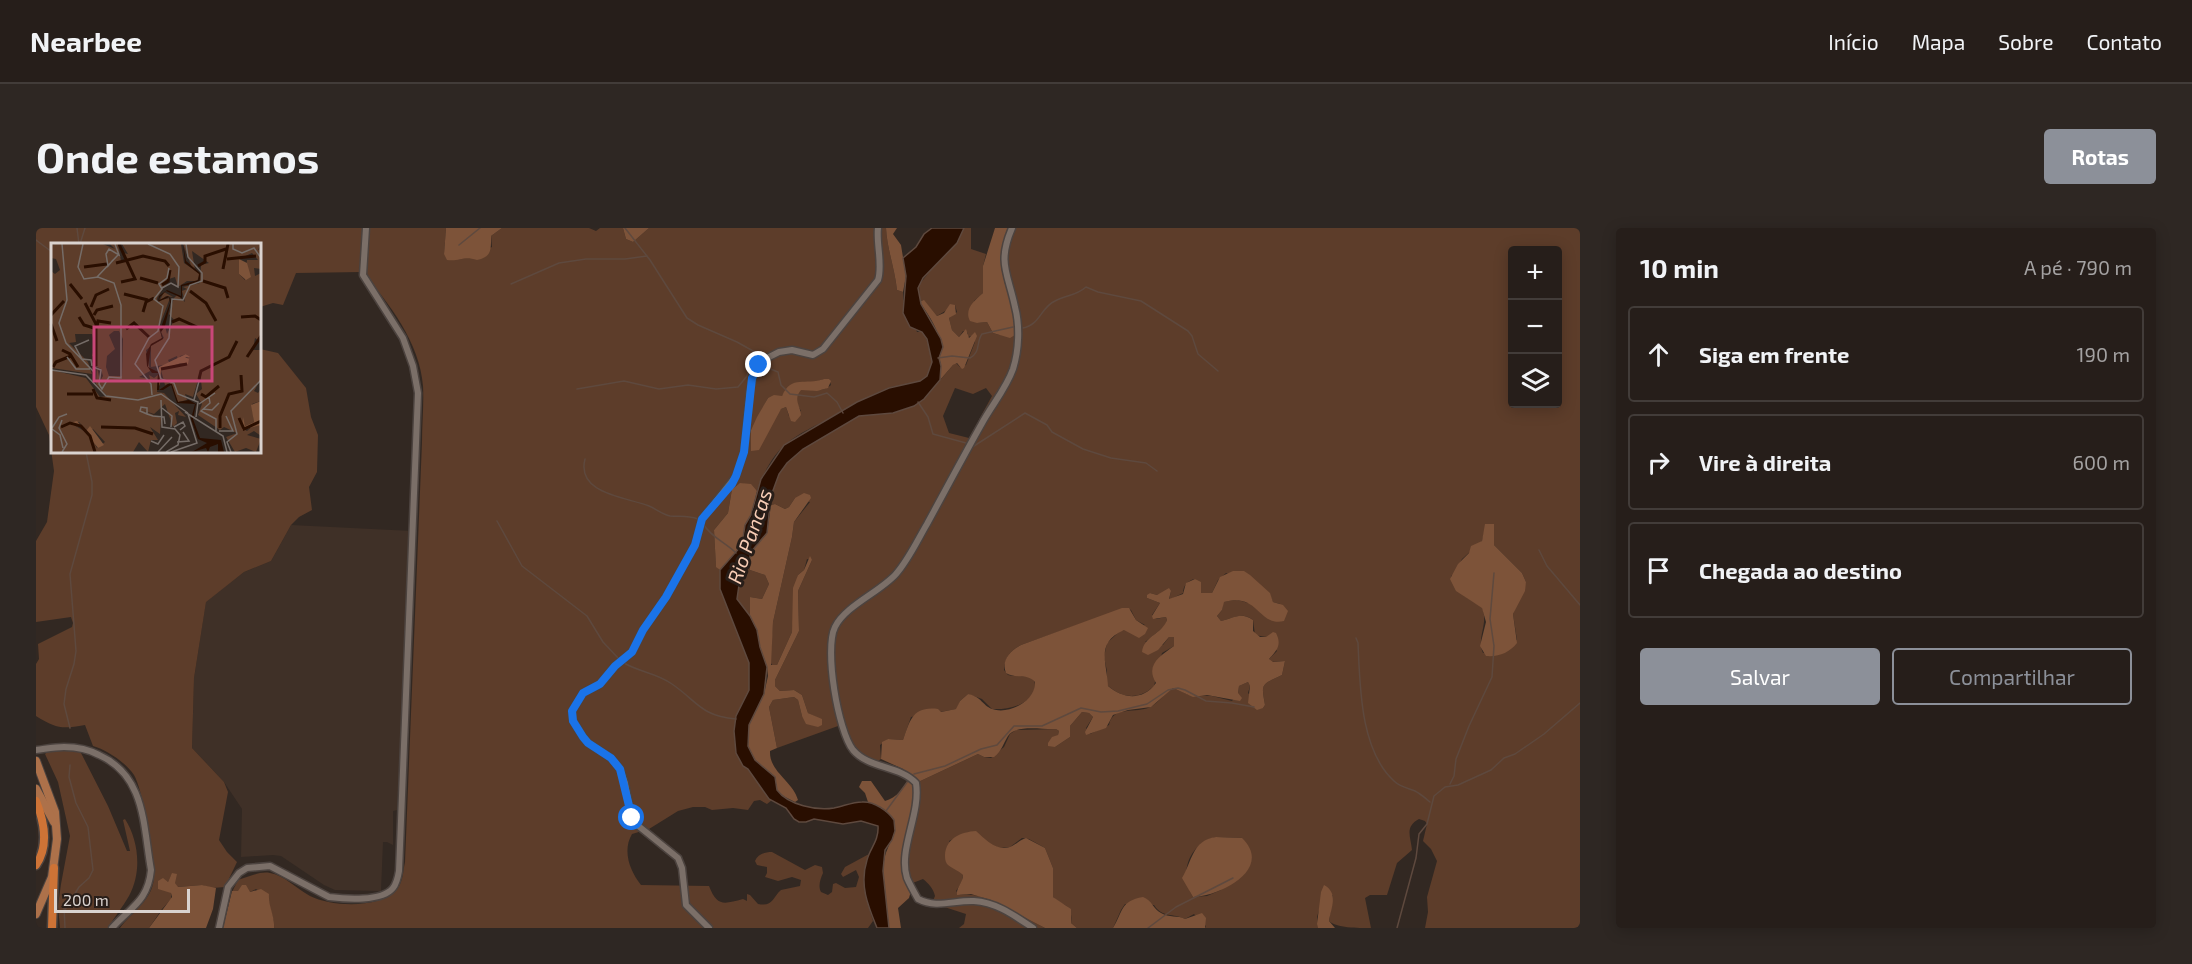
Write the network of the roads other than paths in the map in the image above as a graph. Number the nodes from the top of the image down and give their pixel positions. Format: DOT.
graph roads {
  1 [pos="366,228"];
  2 [pos="879,228"];
  3 [pos="1012,228"];
  4 [pos="39,749"];
  5 [pos="36,756"];
  6 [pos="36,762"];
  7 [pos="36,789"];
  8 [pos="36,801"];
  9 [pos="54,823"];
  10 [pos="36,865"];
  11 [pos="54,868"];
  12 [pos="36,914"];
  13 [pos="52,928"];
  14 [pos="112,928"];
  15 [pos="219,928"];
  16 [pos="709,928"];
  17 [pos="1033,928"];
  1 -- 15 [label="street"];
  2 -- 16 [label="street"];
  3 -- 17 [label="street"];
  4 -- 5 [label="street"];
  4 -- 14 [label="street"];
  6 -- 9 [label="main road"];
  7 -- 9 [label="main road"];
  8 -- 10 [label="highway"];
  9 -- 11 [label="main road"];
  11 -- 12 [label="main road"];
  11 -- 13 [label="highway"];
}
